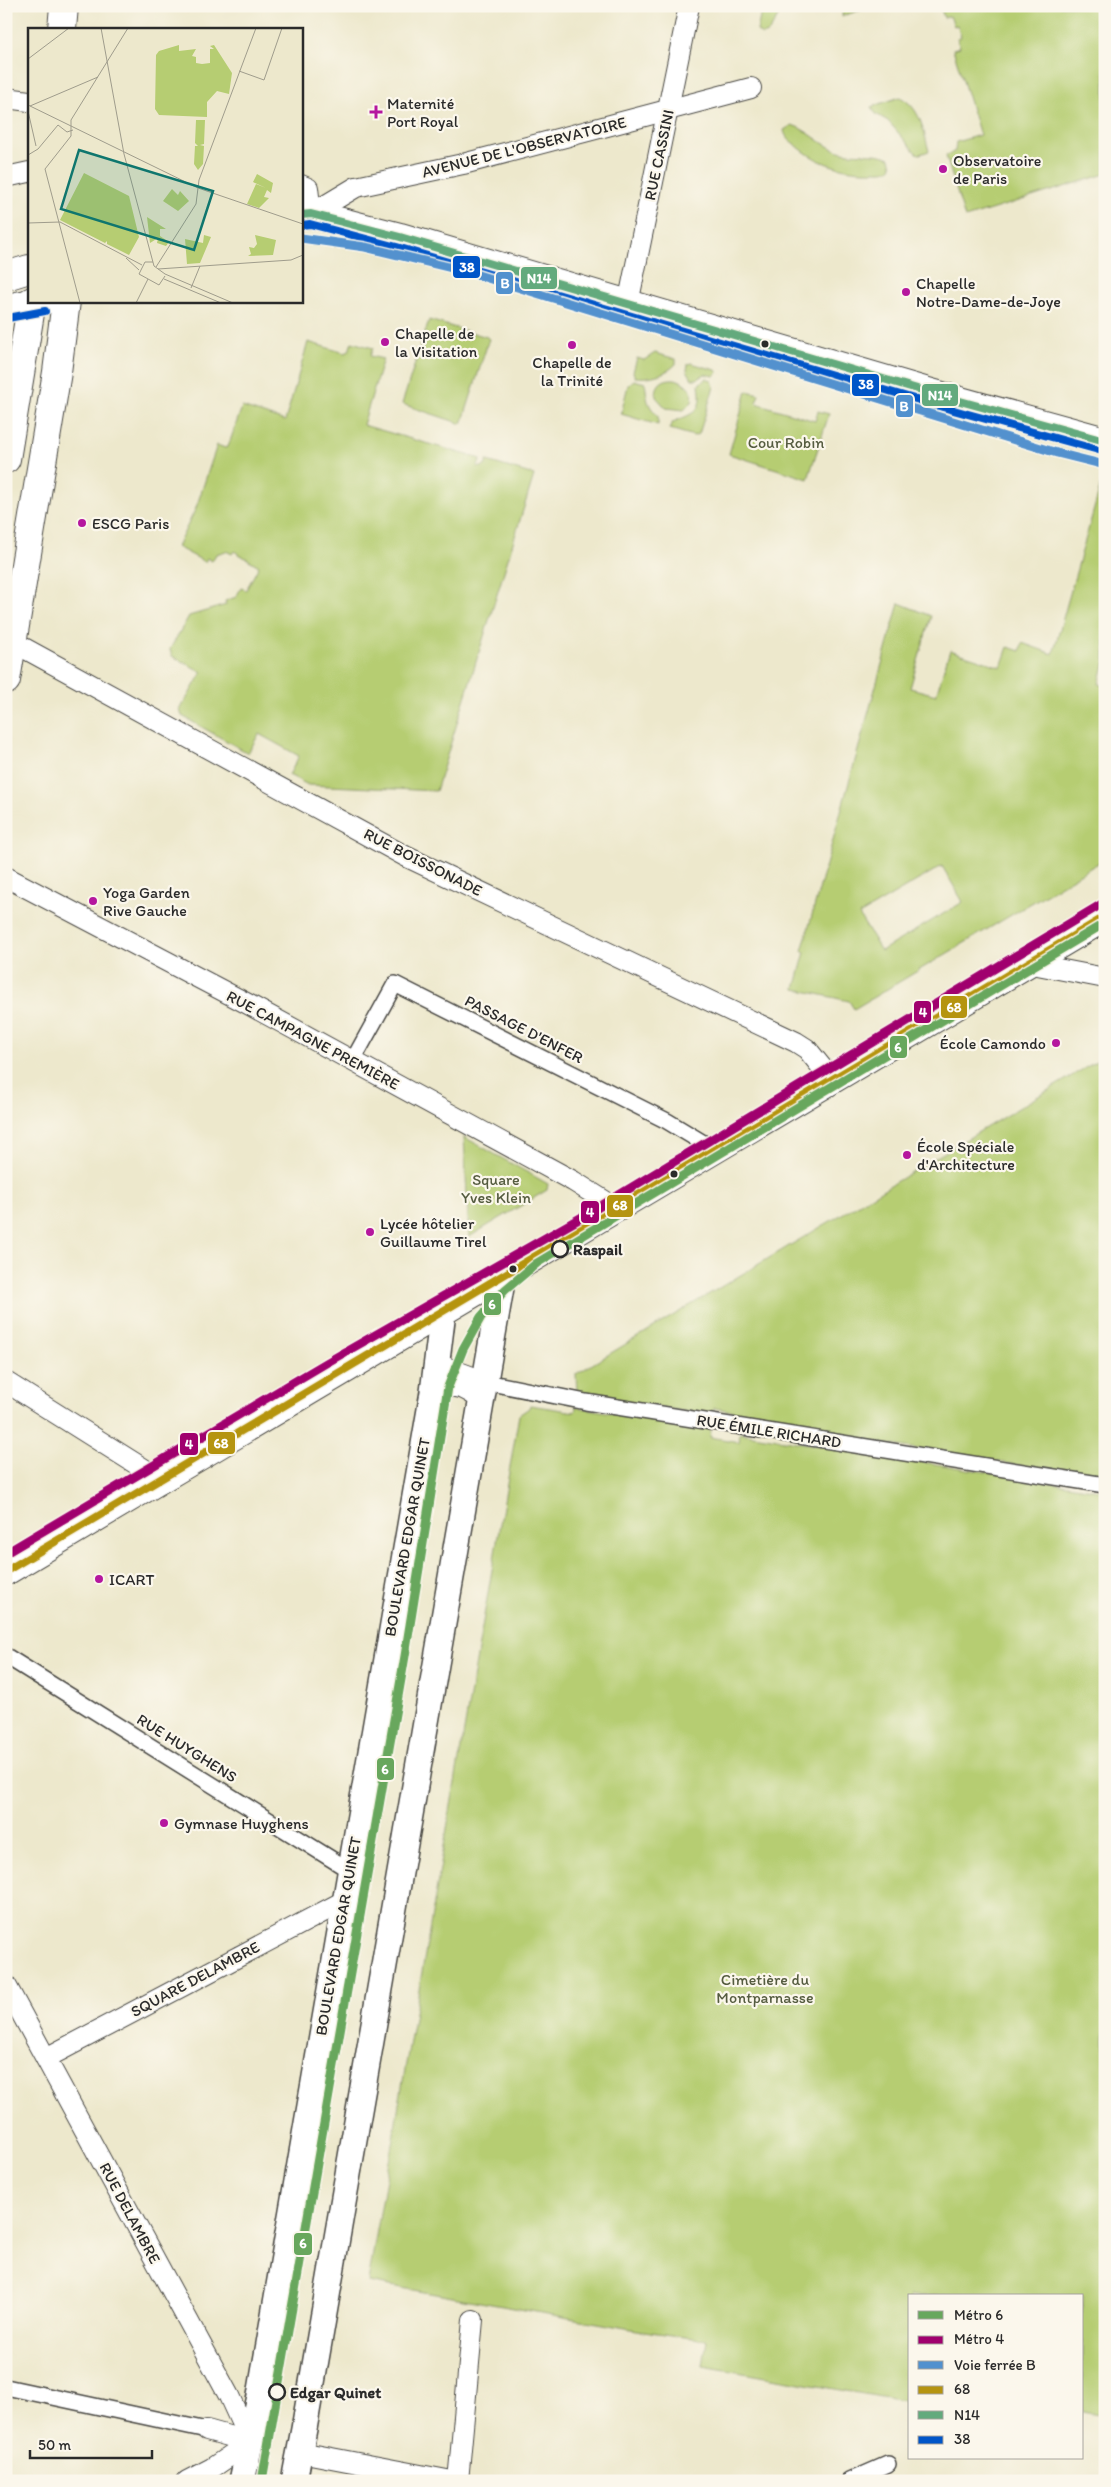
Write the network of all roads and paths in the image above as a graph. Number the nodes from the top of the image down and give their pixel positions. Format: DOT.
graph roads {
  1 [pos="64,6"];
  2 [pos="689,6"];
  3 [pos="62,28"];
  4 [pos="751,88"];
  5 [pos="6,98"];
  6 [pos="28,101"];
  7 [pos="668,110"];
  8 [pos="28,172"];
  9 [pos="6,177"];
  10 [pos="302,185"];
  11 [pos="306,215"];
  12 [pos="28,269"];
  13 [pos="6,276"];
  14 [pos="66,302"];
  15 [pos="28,304"];
  16 [pos="628,304"];
  17 [pos="1105,441"];
  18 [pos="6,459"];
  19 [pos="13,642"];
  20 [pos="6,680"];
  21 [pos="6,877"];
  22 [pos="1105,917"];
  23 [pos="1027,963"];
  24 [pos="1105,978"];
  25 [pos="352,1062"];
  26 [pos="832,1080"];
  27 [pos="715,1150"];
  28 [pos="616,1208"];
  29 [pos="503,1276"];
  30 [pos="443,1312"];
  31 [pos="436,1364"];
  32 [pos="6,1382"];
  33 [pos="484,1391"];
  34 [pos="432,1392"];
  35 [pos="160,1479"];
  36 [pos="1105,1485"];
  37 [pos="6,1572"];
  38 [pos="6,1656"];
  39 [pos="350,1870"];
  40 [pos="344,1901"];
  41 [pos="6,1986"];
  42 [pos="46,2058"];
  43 [pos="473,2320"];
  44 [pos="6,2387"];
  45 [pos="207,2430"];
  46 [pos="250,2442"];
  47 [pos="300,2452"];
  48 [pos="888,2464"];
  49 [pos="187,2481"];
  50 [pos="242,2481"];
  51 [pos="294,2481"];
  52 [pos="452,2481"];
  53 [pos="458,2481"];
  54 [pos="849,2481"];
  1 -- 3 [label="main road"];
  2 -- 7 [label="street, RUE CASSINI"];
  4 -- 7 [label="street, AVENUE DE L'OBSERVATOIRE"];
  5 -- 6 [label="street"];
  7 -- 11 [label="street, AVENUE DE L'OBSERVATOIRE"];
  7 -- 16 [label="street, RUE CASSINI"];
  8 -- 9 [label="street"];
  10 -- 11 [label="street"];
  11 -- 16 [label="main road"];
  12 -- 13 [label="main road"];
  14 -- 19 [label="main road"];
  15 -- 18 [label="main road"];
  16 -- 17 [label="main road"];
  19 -- 20 [label="main road"];
  19 -- 26 [label="street, RUE BOISSONADE"];
  21 -- 25 [label="street, RUE CAMPAGNE PREMIÈRE"];
  22 -- 23 [label="main road"];
  23 -- 24 [label="street"];
  23 -- 26 [label="main road"];
  25 -- 27 [label="street, PASSAGE D'ENFER"];
  25 -- 28 [label="street, RUE CAMPAGNE PREMIÈRE"];
  26 -- 27 [label="main road"];
  27 -- 28 [label="main road"];
  28 -- 29 [label="main road"];
  29 -- 30 [label="main road"];
  29 -- 33 [label="street"];
  30 -- 31 [label="street, BOULEVARD EDGAR QUINET"];
  30 -- 35 [label="main road"];
  31 -- 33 [label="street, RUE ÉMILE RICHARD"];
  31 -- 34 [label="street, BOULEVARD EDGAR QUINET"];
  32 -- 35 [label="street"];
  33 -- 34 [label="street"];
  33 -- 36 [label="street, RUE ÉMILE RICHARD"];
  33 -- 47 [label="street"];
  34 -- 39 [label="street, BOULEVARD EDGAR QUINET"];
  35 -- 37 [label="main road"];
  38 -- 39 [label="street, RUE HUYGHENS"];
  39 -- 40 [label="street, BOULEVARD EDGAR QUINET"];
  40 -- 42 [label="street, SQUARE DELAMBRE"];
  40 -- 46 [label="street, BOULEVARD EDGAR QUINET"];
  41 -- 42 [label="street, RUE DELAMBRE"];
  42 -- 46 [label="street, RUE DELAMBRE"];
  43 -- 53 [label="street"];
  44 -- 45 [label="street"];
  45 -- 46 [label="street"];
  46 -- 49 [label="street"];
  46 -- 50 [label="street, BOULEVARD EDGAR QUINET"];
  47 -- 51 [label="street"];
  47 -- 52 [label="street"];
  48 -- 54 [label="street"];
}
